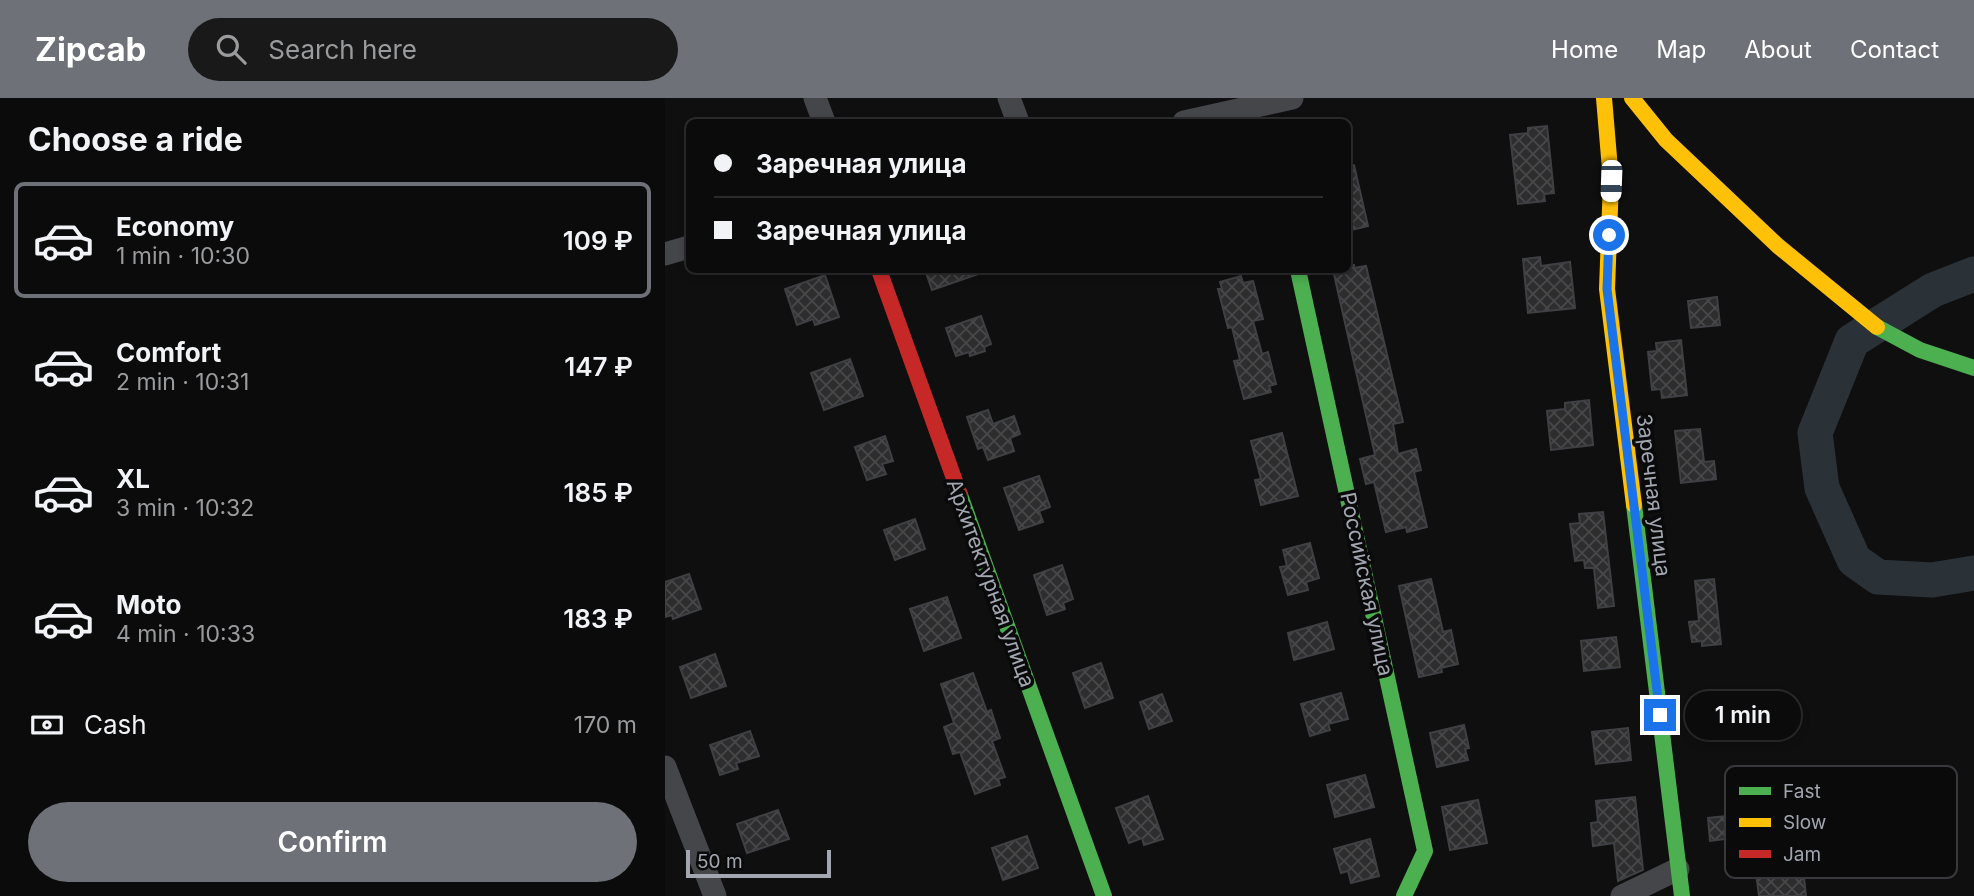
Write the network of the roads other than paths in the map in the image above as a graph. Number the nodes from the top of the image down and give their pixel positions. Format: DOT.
graph roads {
  1 [pos="815,98"];
  2 [pos="1009,98"];
  3 [pos="1292,98"];
  4 [pos="1604,98"];
  5 [pos="1632,98"];
  6 [pos="1263,108"];
  7 [pos="823,119"];
  8 [pos="1017,119"];
  9 [pos="1201,119"];
  10 [pos="686,248"];
  11 [pos="665,254"];
  12 [pos="880,273"];
  13 [pos="1299,273"];
  14 [pos="1974,368"];
  15 [pos="665,767"];
  16 [pos="1678,869"];
  17 [pos="715,896"];
  18 [pos="1104,896"];
  19 [pos="1404,896"];
  20 [pos="1622,896"];
  21 [pos="1682,896"];
  1 -- 7 [label="street"];
  2 -- 8 [label="street"];
  3 -- 6 [label="street"];
  4 -- 16 [label="street, Заречная улица"];
  5 -- 14 [label="street"];
  6 -- 9 [label="street"];
  10 -- 11 [label="street"];
  12 -- 18 [label="street, Архитектурная улица"];
  13 -- 19 [label="street, Российская улица"];
  15 -- 17 [label="street"];
  16 -- 20 [label="street"];
  16 -- 21 [label="street, Заречная улица"];
}
